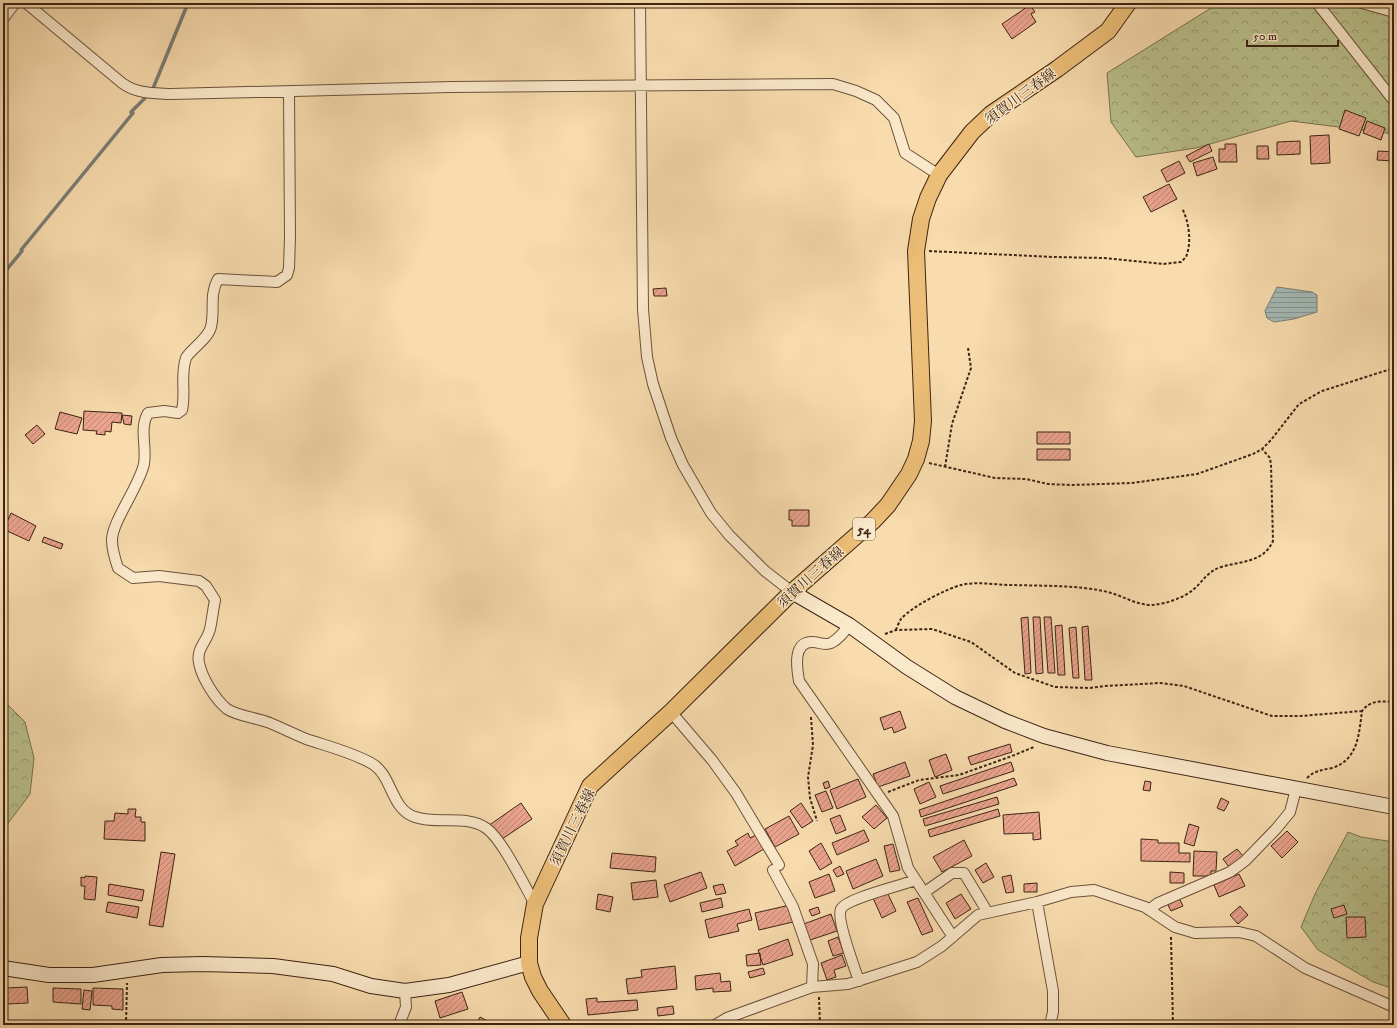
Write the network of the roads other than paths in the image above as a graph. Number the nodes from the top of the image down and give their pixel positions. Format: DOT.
graph roads {
  1 [pos="15,3"];
  2 [pos="26,3"];
  3 [pos="640,3"];
  4 [pos="1128,3"];
  5 [pos="1317,3"];
  6 [pos="1362,3"];
  7 [pos="1394,12"];
  8 [pos="3,19"];
  9 [pos="640,86"];
  10 [pos="289,92"];
  11 [pos="1394,101"];
  12 [pos="939,175"];
  13 [pos="792,592"];
  14 [pos="849,625"];
  15 [pos="671,712"];
  16 [pos="1296,789"];
  17 [pos="1394,807"];
  18 [pos="915,880"];
  19 [pos="924,892"];
  20 [pos="1037,902"];
  21 [pos="535,904"];
  22 [pos="1149,910"];
  23 [pos="986,912"];
  24 [pos="953,937"];
  25 [pos="529,963"];
  26 [pos="3,968"];
  27 [pos="859,981"];
  28 [pos="815,986"];
  29 [pos="405,991"];
  30 [pos="1394,1007"];
  31 [pos="399,1025"];
  32 [pos="563,1025"];
  33 [pos="715,1025"];
  34 [pos="1050,1025"];
  1 -- 8 [label="street"];
  2 -- 10 [label="street"];
  3 -- 9 [label="street"];
  4 -- 12 [label="main road, 須賀川三春線 / 54"];
  5 -- 11 [label="street"];
  6 -- 7 [label="street"];
  9 -- 10 [label="street"];
  9 -- 12 [label="street"];
  9 -- 13 [label="street"];
  10 -- 21 [label="street"];
  12 -- 13 [label="main road, 須賀川三春線 / 54"];
  13 -- 14 [label="street"];
  13 -- 15 [label="main road, 須賀川三春線 / 54"];
  14 -- 16 [label="street"];
  14 -- 18 [label="street"];
  15 -- 21 [label="main road, 須賀川三春線 / 54"];
  15 -- 28 [label="street"];
  16 -- 17 [label="street"];
  16 -- 22 [label="street"];
  18 -- 19 [label="street"];
  18 -- 27 [label="street"];
  19 -- 23 [label="street"];
  19 -- 24 [label="street"];
  20 -- 22 [label="street"];
  20 -- 23 [label="street"];
  20 -- 34 [label="street"];
  21 -- 25 [label="main road, 須賀川三春線 / 54"];
  22 -- 30 [label="street"];
  23 -- 24 [label="street"];
  24 -- 27 [label="street"];
  25 -- 29 [label="street"];
  25 -- 32 [label="main road, 須賀川三春線 / 54"];
  26 -- 29 [label="street"];
  27 -- 28 [label="street"];
  28 -- 33 [label="street"];
  29 -- 31 [label="street"];
}
